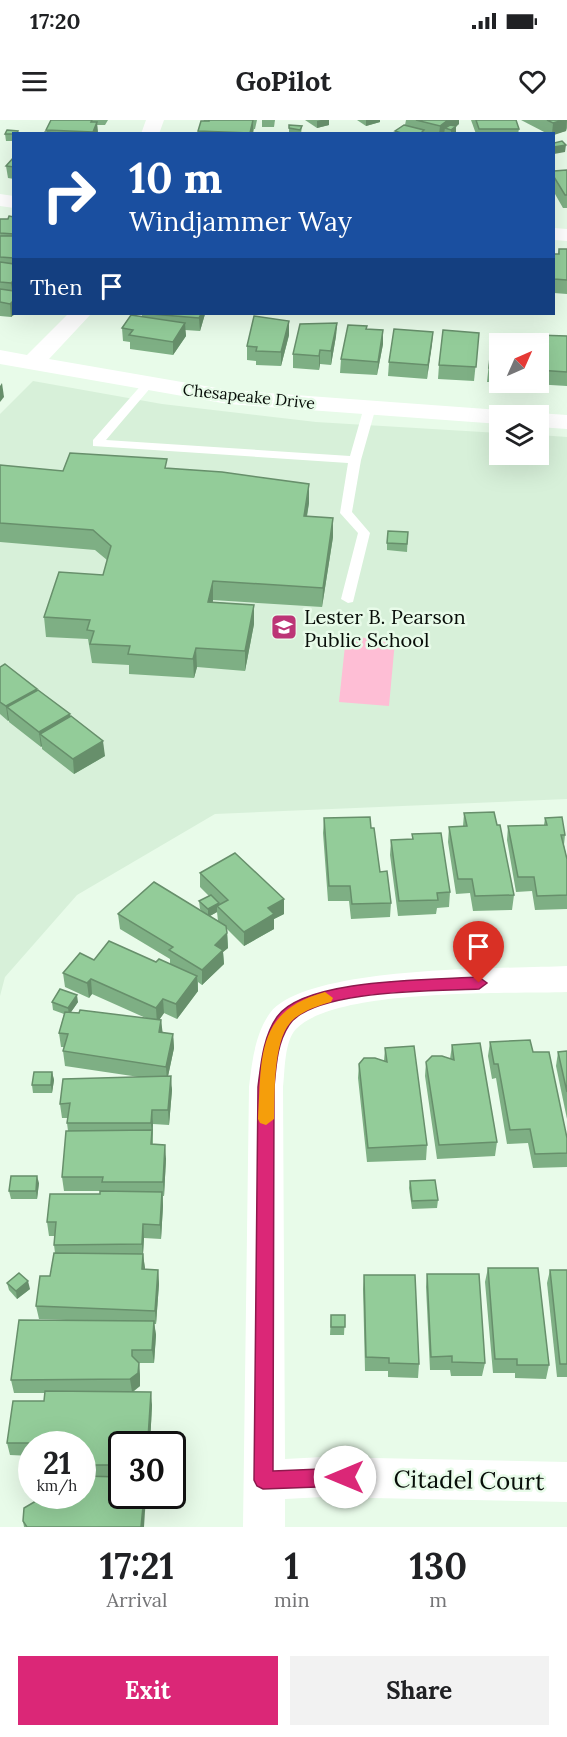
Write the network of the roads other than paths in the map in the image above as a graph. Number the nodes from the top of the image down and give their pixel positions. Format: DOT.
graph roads {
  1 [pos="79,315"];
  2 [pos="0,357"];
  3 [pos="32,363"];
  4 [pos="148,384"];
  5 [pos="370,407"];
  6 [pos="489,416"];
  7 [pos="549,421"];
  8 [pos="567,422"];
  9 [pos="355,460"];
  10 [pos="348,599"];
  11 [pos="567,979"];
  12 [pos="263,1480"];
  13 [pos="567,1482"];
  14 [pos="264,1527"];
  1 -- 3 [label="street"];
  2 -- 3 [label="street, Chesapeake Drive"];
  3 -- 4 [label="street, Chesapeake Drive"];
  4 -- 5 [label="street, Chesapeake Drive"];
  4 -- 9 [label="lane"];
  5 -- 6 [label="street, Chesapeake Drive"];
  5 -- 9 [label="lane"];
  7 -- 8 [label="street"];
  9 -- 10 [label="lane"];
  11 -- 12 [label="street"];
  12 -- 13 [label="street, Citadel Court"];
  12 -- 14 [label="street"];
}
